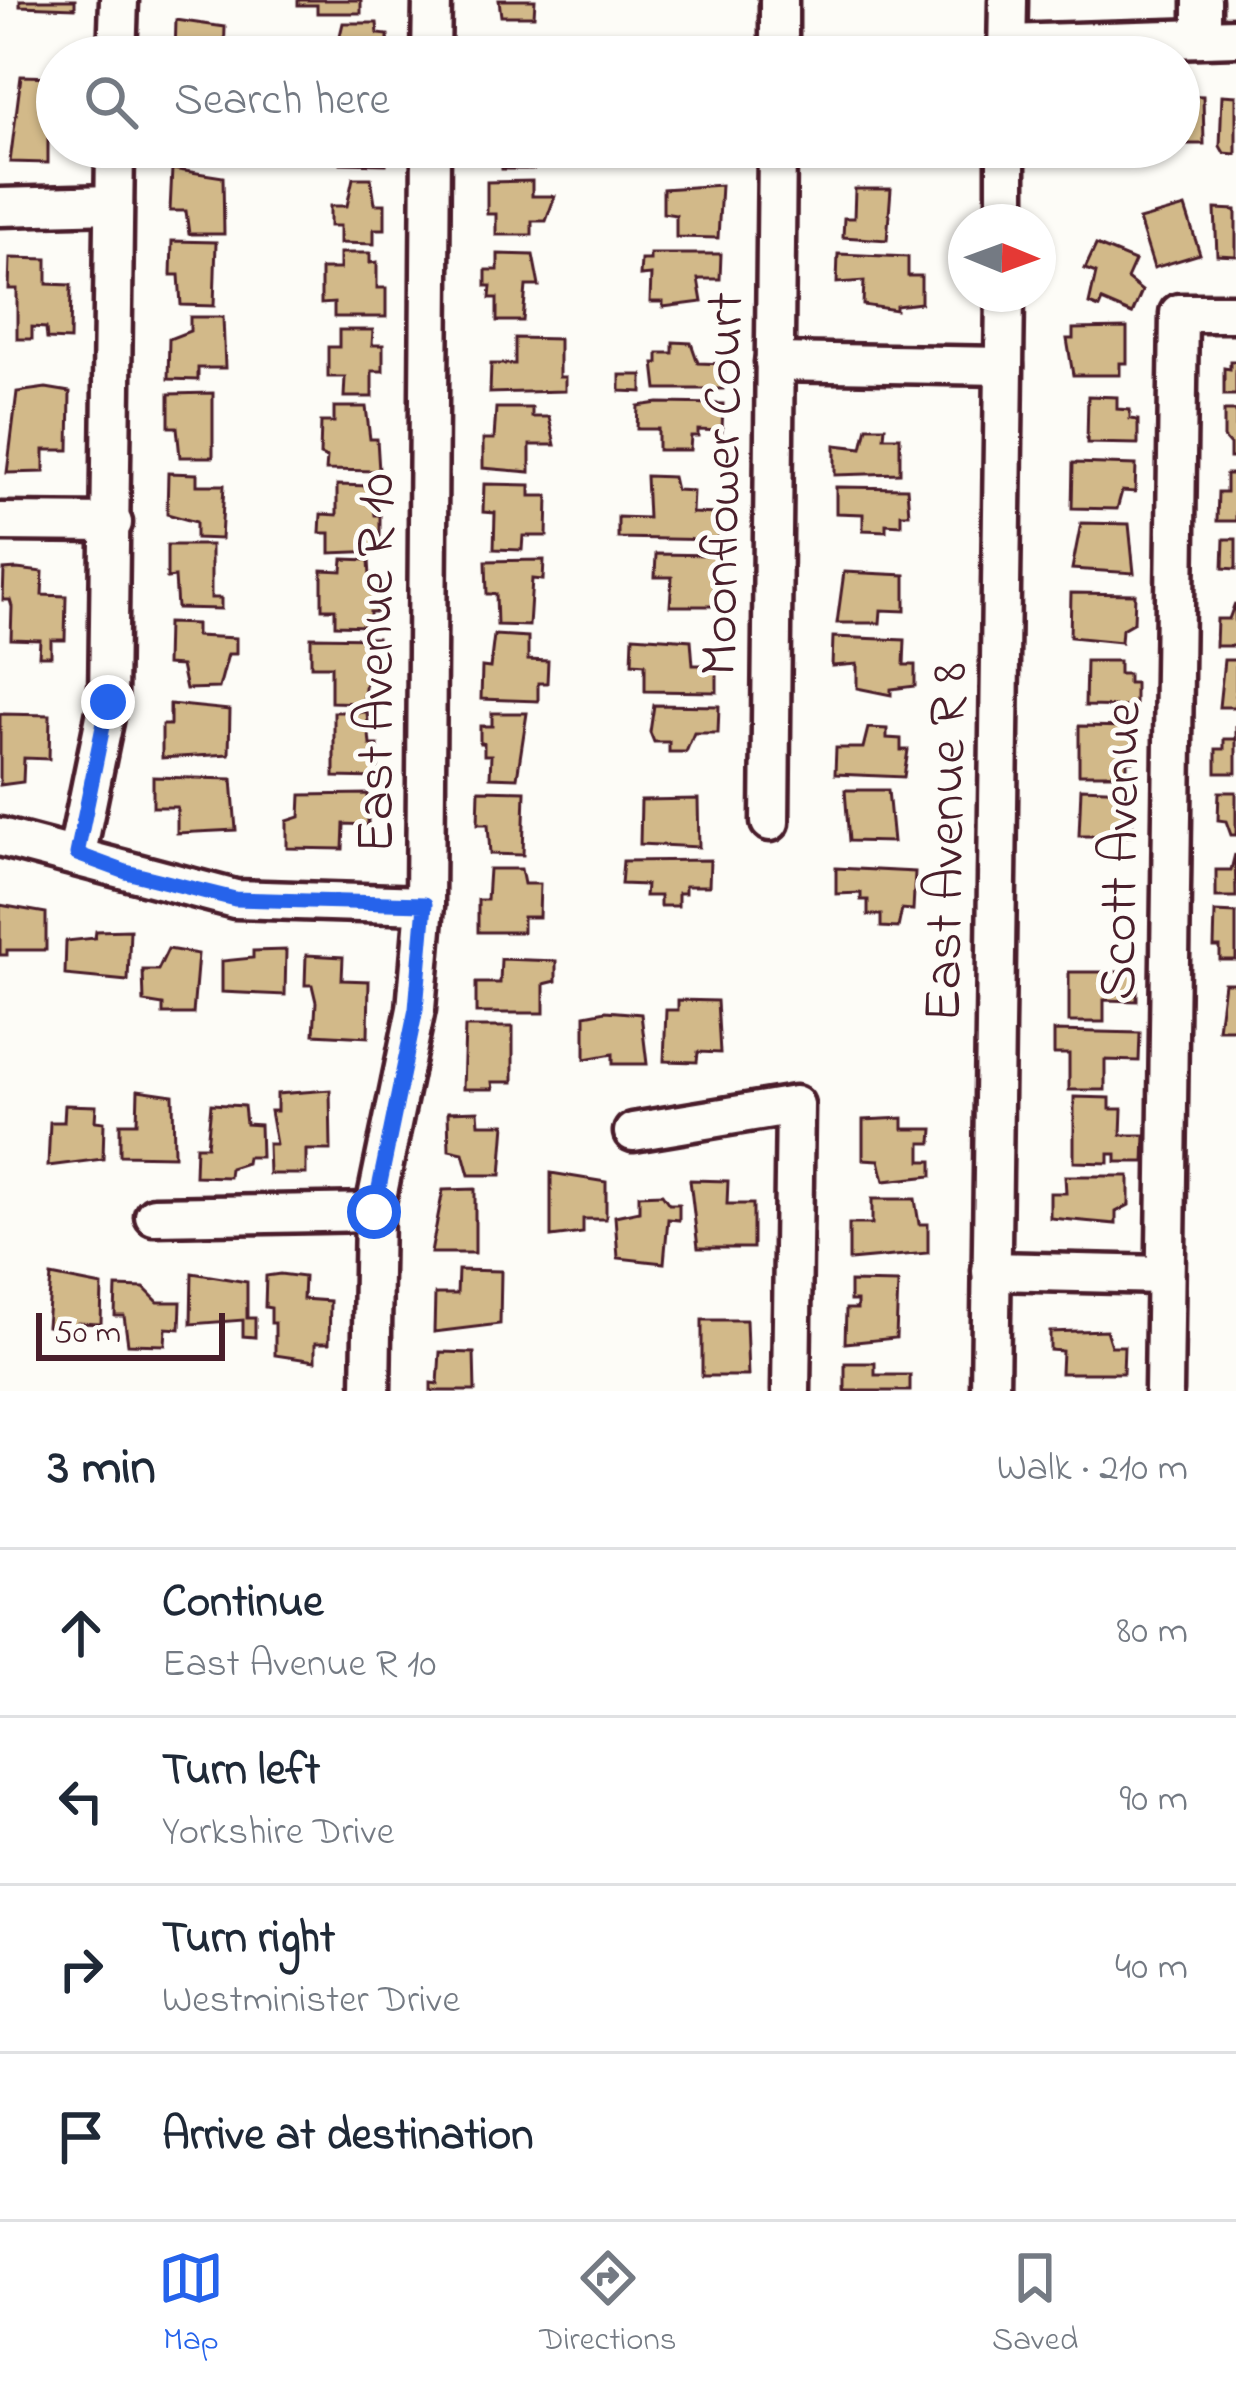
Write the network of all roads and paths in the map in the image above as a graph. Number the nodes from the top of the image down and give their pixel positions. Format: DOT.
graph roads {
  1 [pos="118,0"];
  2 [pos="432,0"];
  3 [pos="779,0"];
  4 [pos="1008,0"];
  5 [pos="1213,24"];
  6 [pos="117,36"];
  7 [pos="431,36"];
  8 [pos="778,36"];
  9 [pos="1007,36"];
  10 [pos="1118,36"];
  11 [pos="115,168"];
  12 [pos="431,168"];
  13 [pos="777,168"];
  14 [pos="1006,168"];
  15 [pos="114,204"];
  16 [pos="1006,204"];
  17 [pos="0,207"];
  18 [pos="1005,312"];
  19 [pos="1236,313"];
  20 [pos="774,362"];
  21 [pos="1004,366"];
  22 [pos="0,522"];
  23 [pos="113,523"];
  24 [pos="770,822"];
  25 [pos="0,837"];
  26 [pos="77,854"];
  27 [pos="425,904"];
  28 [pos="633,1132"];
  29 [pos="374,1212"];
  30 [pos="154,1216"];
  31 [pos="991,1270"];
  32 [pos="1165,1275"];
  33 [pos="371,1391"];
  34 [pos="790,1391"];
  35 [pos="990,1391"];
  36 [pos="1164,1391"];
  1 -- 6 [label="street"];
  2 -- 7 [label="street"];
  3 -- 8 [label="street"];
  4 -- 9 [label="street"];
  5 -- 10 [label="street"];
  11 -- 15 [label="street"];
  12 -- 27 [label="street, East Avenue R 10"];
  13 -- 20 [label="street, Moonflower Court"];
  14 -- 16 [label="street"];
  15 -- 17 [label="street"];
  15 -- 23 [label="street"];
  18 -- 21 [label="street, East Avenue R 8"];
  19 -- 32 [label="street, Scott Avenue"];
  20 -- 21 [label="street"];
  20 -- 24 [label="street, Moonflower Court"];
  21 -- 31 [label="street, East Avenue R 8"];
  22 -- 23 [label="street"];
  23 -- 26 [label="street"];
  25 -- 26 [label="street"];
  26 -- 27 [label="street"];
  27 -- 29 [label="street, East Avenue R 10"];
  28 -- 34 [label="street"];
  29 -- 30 [label="street"];
  29 -- 33 [label="street, East Avenue R 10"];
  31 -- 32 [label="street"];
  31 -- 35 [label="street, East Avenue R 8"];
  32 -- 36 [label="street, Scott Avenue"];
}
